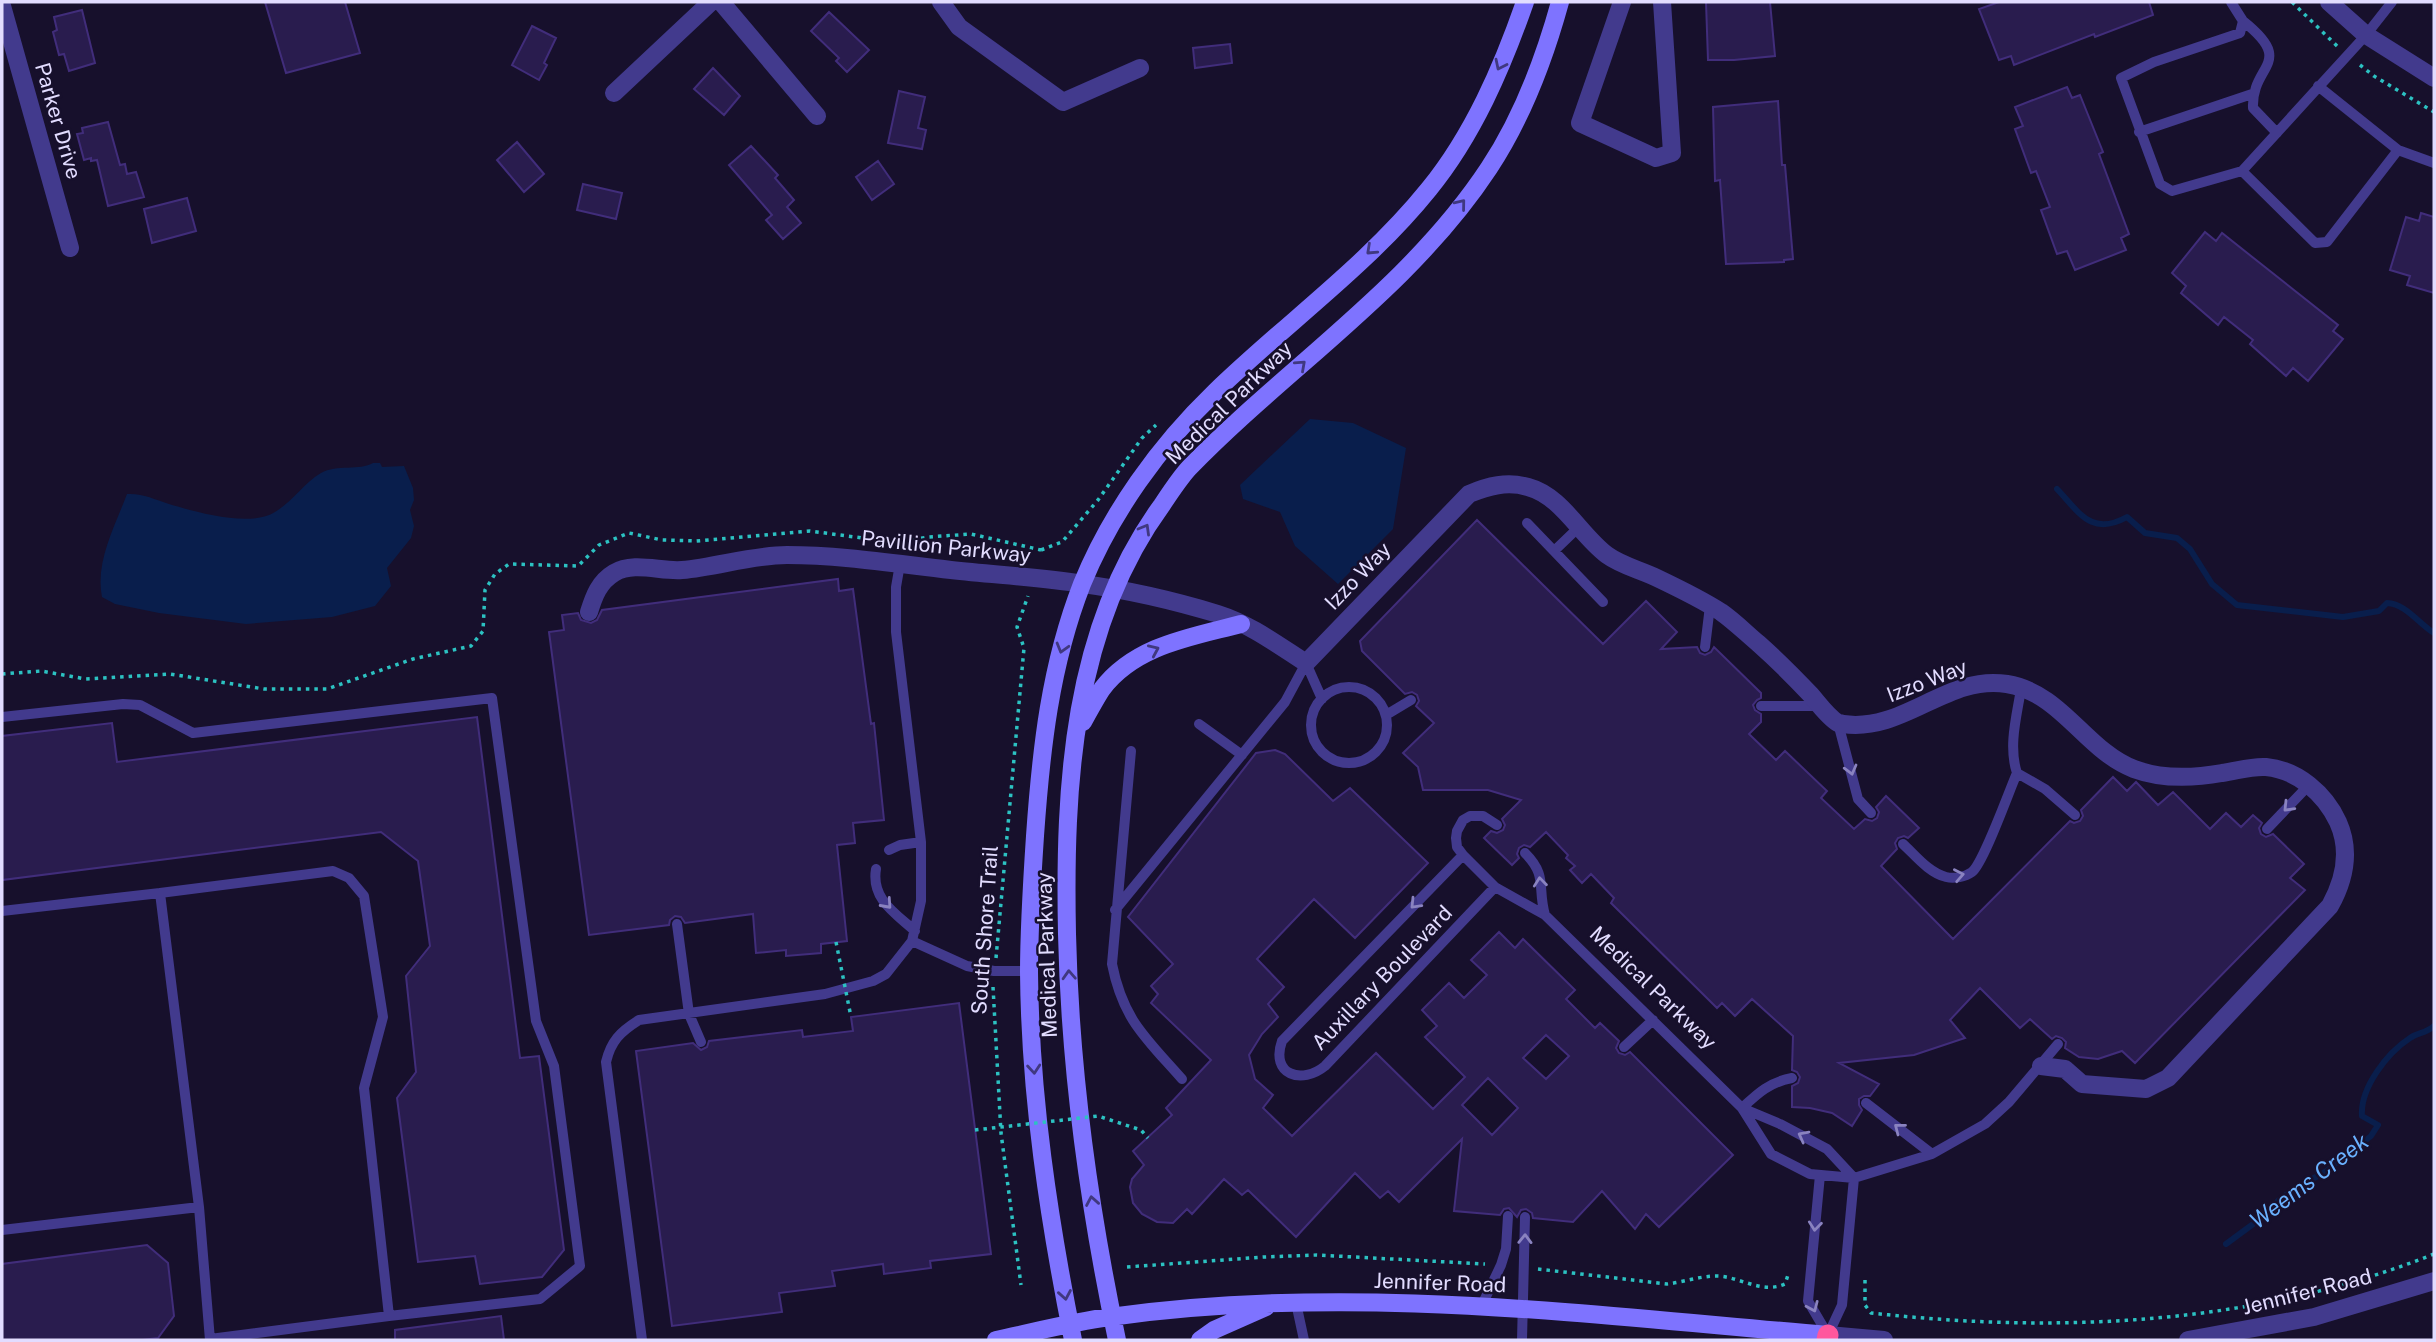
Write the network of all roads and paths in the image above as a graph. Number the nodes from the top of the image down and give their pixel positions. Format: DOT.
graph roads {
  1 [pos="711,2"];
  2 [pos="721,2"];
  3 [pos="942,2"];
  4 [pos="1525,2"];
  5 [pos="1560,2"];
  6 [pos="1622,2"];
  7 [pos="1662,2"];
  8 [pos="2231,2"];
  9 [pos="2329,2"];
  10 [pos="2392,2"];
  11 [pos="2,6"];
  12 [pos="2243,21"];
  13 [pos="2366,35"];
  14 [pos="1139,68"];
  15 [pos="2434,78"];
  16 [pos="2318,86"];
  17 [pos="614,93"];
  18 [pos="2252,94"];
  19 [pos="817,116"];
  20 [pos="2139,132"];
  21 [pos="2277,134"];
  22 [pos="2398,150"];
  23 [pos="2434,163"];
  24 [pos="2242,171"];
  25 [pos="70,248"];
  26 [pos="1161,419"];
  27 [pos="1527,523"];
  28 [pos="1579,527"];
  29 [pos="1554,551"];
  30 [pos="900,565"];
  31 [pos="1034,579"];
  32 [pos="1083,583"];
  33 [pos="1113,590"];
  34 [pos="1603,602"];
  35 [pos="1710,606"];
  36 [pos="589,612"];
  37 [pos="1241,624"];
  38 [pos="1705,647"];
  39 [pos="1306,663"];
  40 [pos="2,674"];
  41 [pos="2021,689"];
  42 [pos="1322,699"];
  43 [pos="1411,701"];
  44 [pos="1761,706"];
  45 [pos="1821,706"];
  46 [pos="1386,715"];
  47 [pos="2,717"];
  48 [pos="1838,723"];
  49 [pos="1199,724"];
  50 [pos="1076,734"];
  51 [pos="1131,751"];
  52 [pos="1242,755"];
  53 [pos="2017,772"];
  54 [pos="2309,785"];
  55 [pos="1871,813"];
  56 [pos="2075,815"];
  57 [pos="1497,825"];
  58 [pos="2267,829"];
  59 [pos="921,842"];
  60 [pos="1903,844"];
  61 [pos="888,850"];
  62 [pos="1525,853"];
  63 [pos="1463,855"];
  64 [pos="876,869"];
  65 [pos="1495,887"];
  66 [pos="160,892"];
  67 [pos="1115,910"];
  68 [pos="2,911"];
  69 [pos="1545,915"];
  70 [pos="677,924"];
  71 [pos="914,936"];
  72 [pos="836,943"];
  73 [pos="994,971"];
  74 [pos="1029,971"];
  75 [pos="689,1014"];
  76 [pos="851,1017"];
  77 [pos="1653,1020"];
  78 [pos="701,1042"];
  79 [pos="2058,1044"];
  80 [pos="1624,1046"];
  81 [pos="2041,1066"];
  82 [pos="1182,1079"];
  83 [pos="1792,1079"];
  84 [pos="1866,1103"];
  85 [pos="1742,1108"];
  86 [pos="975,1130"];
  87 [pos="1148,1138"];
  88 [pos="1932,1154"];
  89 [pos="1820,1175"];
  90 [pos="1854,1178"];
  91 [pos="199,1207"];
  92 [pos="1508,1216"];
  93 [pos="1525,1217"];
  94 [pos="2,1230"];
  95 [pos="2434,1254"];
  96 [pos="1492,1265"];
  97 [pos="1127,1267"];
  98 [pos="1538,1269"];
  99 [pos="1788,1275"];
  100 [pos="1865,1280"];
  101 [pos="2434,1280"];
  102 [pos="1021,1286"];
  103 [pos="1275,1303"];
  104 [pos="1296,1303"];
  105 [pos="1481,1307"];
  106 [pos="1523,1310"];
  107 [pos="389,1316"];
  108 [pos="1112,1316"];
  109 [pos="1072,1332"];
  110 [pos="1828,1338"];
  111 [pos="210,1340"];
  112 [pos="642,1340"];
  113 [pos="996,1340"];
  114 [pos="1117,1340"];
  115 [pos="1200,1340"];
  116 [pos="1304,1340"];
  117 [pos="1522,1340"];
  118 [pos="1884,1340"];
  119 [pos="2188,1340"];
  1 -- 17 [label="street"];
  2 -- 19 [label="street"];
  3 -- 14 [label="street"];
  4 -- 32 [label="main road, Medical Parkway, one-way"];
  33 -- 5 [label="main road, Medical Parkway, one-way"];
  6 -- 7 [label="street"];
  8 -- 12 [label="lane"];
  9 -- 13 [label="street"];
  10 -- 13 [label="lane"];
  11 -- 25 [label="street, Parker Drive"];
  12 -- 18 [label="lane"];
  12 -- 20 [label="lane"];
  13 -- 15 [label="street"];
  13 -- 16 [label="lane"];
  16 -- 21 [label="lane"];
  16 -- 22 [label="lane"];
  18 -- 20 [label="lane"];
  18 -- 21 [label="lane"];
  20 -- 24 [label="lane"];
  21 -- 24 [label="lane"];
  22 -- 23 [label="lane"];
  22 -- 24 [label="lane"];
  26 -- 40 [label="path"];
  27 -- 29 [label="lane"];
  28 -- 29 [label="lane"];
  28 -- 35 [label="street, Izzo Way"];
  28 -- 39 [label="street, Izzo Way"];
  29 -- 34 [label="lane"];
  30 -- 31 [label="street, Pavillion Parkway"];
  30 -- 36 [label="street, Pavillion Parkway"];
  30 -- 59 [label="lane"];
  31 -- 32 [label="street, Pavillion Parkway"];
  31 -- 73 [label="path, South Shore Trail"];
  32 -- 33 [label="street, Pavillion Parkway"];
  32 -- 74 [label="main road, Medical Parkway, one-way"];
  33 -- 37 [label="street, Pavillion Parkway"];
  33 -- 50 [label="main road, Medical Parkway"];
  35 -- 38 [label="lane"];
  35 -- 45 [label="street, Izzo Way"];
  37 -- 39 [label="street, Pavillion Parkway"];
  50 -- 37 [label="main road, one-way"];
  39 -- 42 [label="lane"];
  39 -- 52 [label="lane"];
  41 -- 48 [label="street, Izzo Way"];
  41 -- 53 [label="lane"];
  41 -- 54 [label="street, Izzo Way"];
  42 -- 46 [label="lane"];
  42 -- 46 [label="lane"];
  43 -- 46 [label="lane"];
  44 -- 45 [label="lane"];
  45 -- 48 [label="street, Izzo Way"];
  47 -- 107 [label="lane"];
  48 -- 55 [label="lane, one-way"];
  49 -- 52 [label="lane"];
  108 -- 50 [label="main road, Medical Parkway, one-way"];
  51 -- 67 [label="lane"];
  52 -- 67 [label="lane"];
  53 -- 56 [label="lane"];
  60 -- 53 [label="lane, one-way"];
  54 -- 58 [label="lane, one-way"];
  54 -- 81 [label="street, Izzo Way"];
  57 -- 63 [label="lane"];
  59 -- 61 [label="lane"];
  59 -- 71 [label="lane"];
  69 -- 62 [label="lane, one-way"];
  63 -- 65 [label="lane, Medical Parkway"];
  63 -- 65 [label="lane, Auxillary Boulevard, one-way"];
  64 -- 71 [label="lane, Medical Parkway, one-way"];
  65 -- 69 [label="lane, Medical Parkway"];
  66 -- 68 [label="lane"];
  66 -- 91 [label="lane"];
  66 -- 107 [label="lane"];
  67 -- 82 [label="lane"];
  69 -- 77 [label="lane, Medical Parkway"];
  70 -- 75 [label="lane"];
  71 -- 73 [label="lane, Medical Parkway"];
  71 -- 75 [label="lane"];
  72 -- 76 [label="path, bridge"];
  73 -- 74 [label="lane, Medical Parkway"];
  73 -- 102 [label="path, South Shore Trail"];
  74 -- 109 [label="main road, Medical Parkway, one-way"];
  75 -- 78 [label="lane"];
  75 -- 112 [label="lane"];
  77 -- 80 [label="lane"];
  77 -- 85 [label="lane, Medical Parkway"];
  79 -- 81 [label="lane, Medical Parkway"];
  81 -- 88 [label="lane, Medical Parkway"];
  83 -- 85 [label="lane"];
  88 -- 84 [label="lane, one-way"];
  85 -- 89 [label="lane, Medical Parkway"];
  90 -- 85 [label="lane, Medical Parkway, one-way"];
  86 -- 87 [label="path, bridge"];
  88 -- 90 [label="lane, Medical Parkway"];
  89 -- 90 [label="lane, Medical Parkway"];
  89 -- 110 [label="lane, one-way"];
  90 -- 110 [label="lane"];
  91 -- 94 [label="lane"];
  91 -- 111 [label="lane"];
  92 -- 105 [label="lane"];
  106 -- 93 [label="lane, one-way"];
  95 -- 100 [label="path"];
  96 -- 97 [label="path"];
  98 -- 99 [label="path"];
  101 -- 119 [label="street, Jennifer Road"];
  103 -- 104 [label="main road, Jennifer Road"];
  103 -- 108 [label="main road, Jennifer Road"];
  103 -- 115 [label="main road"];
  104 -- 105 [label="main road, Jennifer Road"];
  104 -- 116 [label="lane"];
  105 -- 106 [label="main road, Jennifer Road"];
  106 -- 110 [label="main road, Jennifer Road"];
  106 -- 117 [label="lane"];
  107 -- 111 [label="lane"];
  108 -- 109 [label="main road, Jennifer Road"];
  108 -- 114 [label="main road, Medical Parkway"];
  109 -- 113 [label="main road, Jennifer Road"];
  110 -- 118 [label="street, Jennifer Road"];
}
